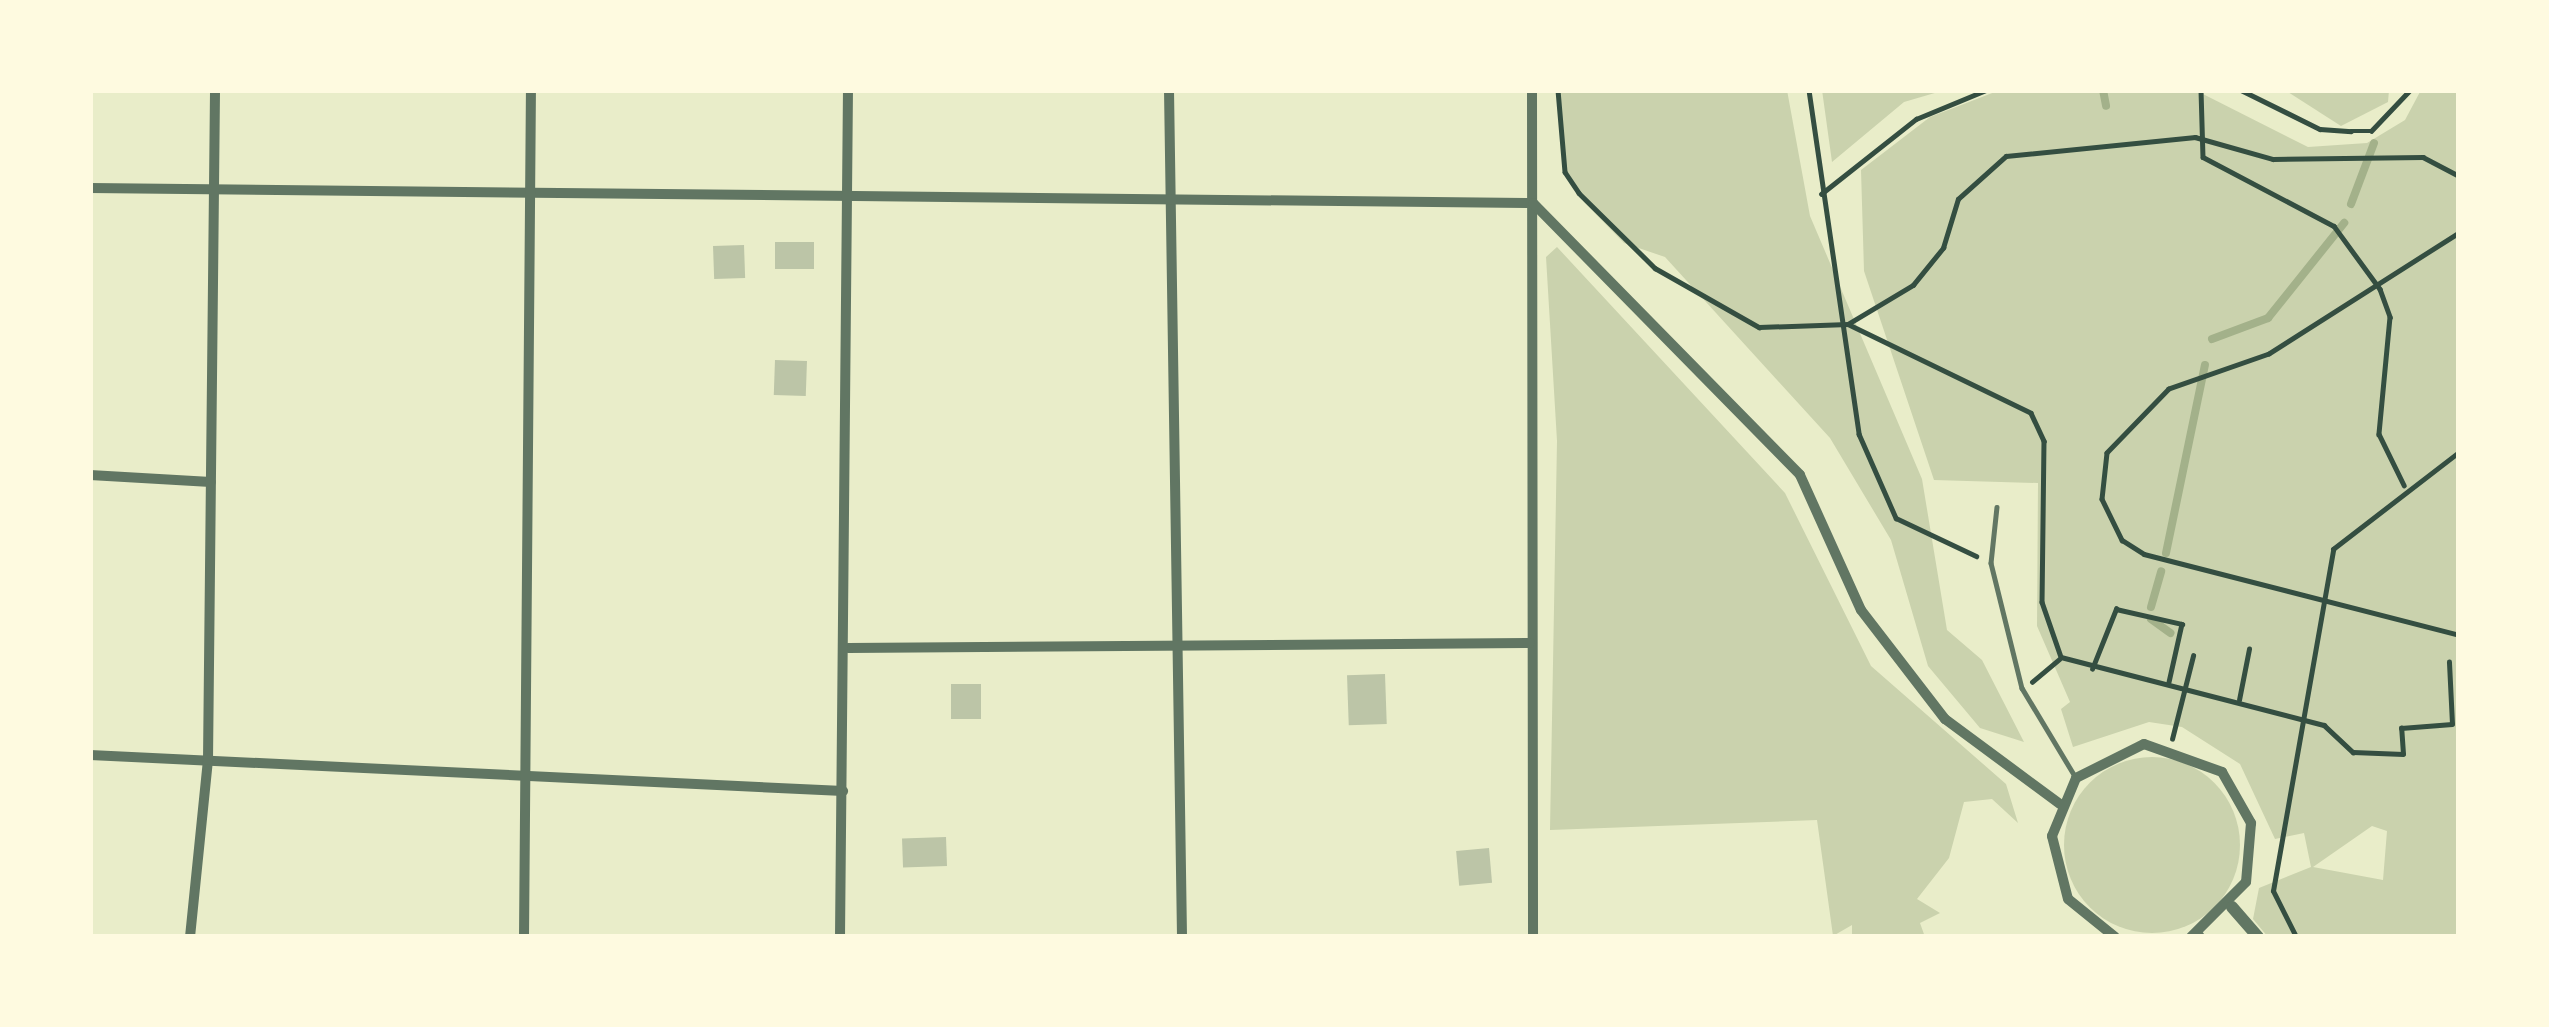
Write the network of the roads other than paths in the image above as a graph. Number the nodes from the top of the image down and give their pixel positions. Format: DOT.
graph roads {
  1 [pos="215,90"];
  2 [pos="531,90"];
  3 [pos="848,90"];
  4 [pos="1169,90"];
  5 [pos="1532,90"];
  6 [pos="90,188"];
  7 [pos="214,194"];
  8 [pos="531,195"];
  9 [pos="848,197"];
  10 [pos="1169,199"];
  11 [pos="1533,203"];
  12 [pos="90,475"];
  13 [pos="211,482"];
  14 [pos="1997,507"];
  15 [pos="1530,643"];
  16 [pos="1176,644"];
  17 [pos="848,648"];
  18 [pos="90,755"];
  19 [pos="208,760"];
  20 [pos="527,775"];
  21 [pos="2076,778"];
  22 [pos="843,791"];
  23 [pos="2060,803"];
  24 [pos="2232,907"];
  25 [pos="2196,936"];
  26 [pos="190,937"];
  27 [pos="524,937"];
  28 [pos="840,937"];
  29 [pos="1182,937"];
  30 [pos="1533,937"];
  31 [pos="2115,937"];
  32 [pos="2258,937"];
  1 -- 7 [label="street"];
  2 -- 8 [label="street"];
  3 -- 9 [label="street"];
  4 -- 10 [label="street"];
  5 -- 11 [label="street"];
  6 -- 7 [label="street"];
  7 -- 8 [label="street"];
  7 -- 13 [label="street"];
  8 -- 9 [label="street"];
  8 -- 20 [label="street"];
  9 -- 10 [label="street"];
  9 -- 17 [label="street"];
  10 -- 11 [label="street"];
  10 -- 16 [label="street"];
  11 -- 15 [label="street"];
  11 -- 23 [label="street"];
  12 -- 13 [label="street"];
  13 -- 19 [label="street"];
  14 -- 21 [label="lane"];
  15 -- 16 [label="street"];
  15 -- 30 [label="street"];
  16 -- 17 [label="street"];
  16 -- 29 [label="street"];
  17 -- 22 [label="street"];
  18 -- 19 [label="street"];
  19 -- 20 [label="street"];
  19 -- 26 [label="street"];
  20 -- 22 [label="street"];
  20 -- 27 [label="street"];
  21 -- 23 [label="street"];
  21 -- 24 [label="street"];
  22 -- 28 [label="street"];
  23 -- 31 [label="street"];
  24 -- 25 [label="street"];
  24 -- 32 [label="street"];
}
